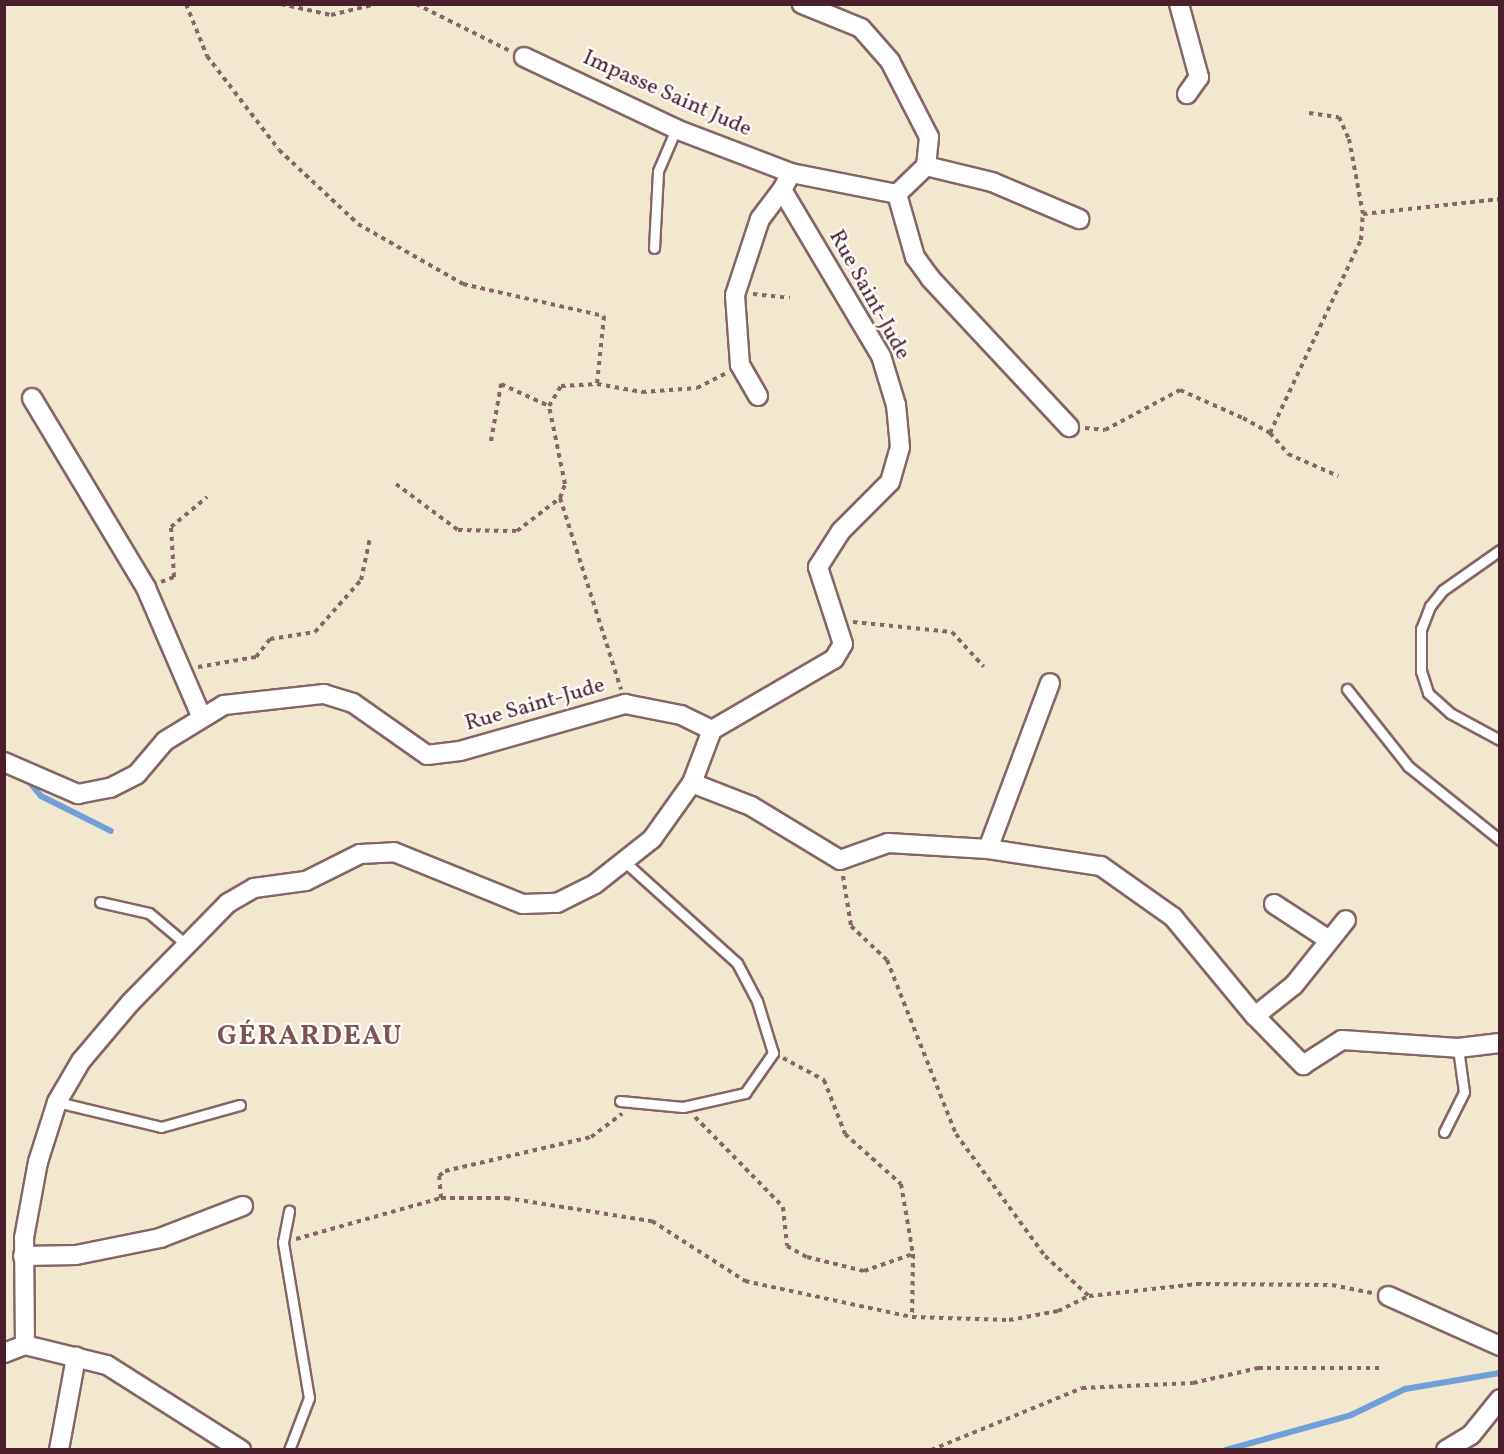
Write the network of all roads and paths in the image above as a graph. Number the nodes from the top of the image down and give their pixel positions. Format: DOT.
graph roads {
  1 [pos="186,4"];
  2 [pos="281,4"];
  3 [pos="376,4"];
  4 [pos="416,4"];
  5 [pos="802,4"];
  6 [pos="1179,4"];
  7 [pos="524,57"];
  8 [pos="1187,94"];
  9 [pos="1309,113"];
  10 [pos="676,129"];
  11 [pos="926,166"];
  12 [pos="791,173"];
  13 [pos="782,190"];
  14 [pos="897,194"];
  15 [pos="1500,199"];
  16 [pos="1363,214"];
  17 [pos="1079,219"];
  18 [pos="654,248"];
  19 [pos="735,295"];
  20 [pos="790,298"];
  21 [pos="740,365"];
  22 [pos="597,384"];
  23 [pos="758,396"];
  24 [pos="32,398"];
  25 [pos="549,406"];
  26 [pos="1069,427"];
  27 [pos="1270,433"];
  28 [pos="491,441"];
  29 [pos="1338,476"];
  30 [pos="396,484"];
  31 [pos="207,497"];
  32 [pos="560,498"];
  33 [pos="370,538"];
  34 [pos="1500,550"];
  35 [pos="146,588"];
  36 [pos="837,622"];
  37 [pos="984,667"];
  38 [pos="183,669"];
  39 [pos="1050,683"];
  40 [pos="1347,689"];
  41 [pos="625,704"];
  42 [pos="201,716"];
  43 [pos="712,730"];
  44 [pos="1500,740"];
  45 [pos="4,762"];
  46 [pos="692,783"];
  47 [pos="1500,840"];
  48 [pos="988,849"];
  49 [pos="840,860"];
  50 [pos="625,862"];
  51 [pos="100,902"];
  52 [pos="1274,904"];
  53 [pos="1346,920"];
  54 [pos="1329,940"];
  55 [pos="188,946"];
  56 [pos="1254,1016"];
  57 [pos="1500,1043"];
  58 [pos="1458,1048"];
  59 [pos="773,1053"];
  60 [pos="620,1101"];
  61 [pos="57,1102"];
  62 [pos="638,1102"];
  63 [pos="240,1105"];
  64 [pos="683,1107"];
  65 [pos="1444,1132"];
  66 [pos="441,1198"];
  67 [pos="243,1206"];
  68 [pos="289,1211"];
  69 [pos="284,1242"];
  70 [pos="913,1254"];
  71 [pos="23,1256"];
  72 [pos="1089,1296"];
  73 [pos="1388,1296"];
  74 [pos="912,1317"];
  75 [pos="25,1345"];
  76 [pos="1500,1346"];
  77 [pos="4,1353"];
  78 [pos="76,1357"];
  79 [pos="1384,1368"];
  80 [pos="1500,1399"];
  81 [pos="59,1449"];
  82 [pos="241,1449"];
  83 [pos="289,1449"];
  84 [pos="931,1449"];
  85 [pos="1446,1449"];
  1 -- 22 [label="path"];
  2 -- 3 [label="path"];
  4 -- 7 [label="path"];
  5 -- 11 [label="street"];
  6 -- 8 [label="street"];
  7 -- 10 [label="street, Impasse Saint Jude"];
  9 -- 16 [label="path"];
  10 -- 12 [label="street, Impasse Saint Jude"];
  10 -- 18 [label="lane"];
  11 -- 14 [label="street"];
  11 -- 17 [label="street"];
  12 -- 13 [label="street"];
  12 -- 14 [label="street"];
  13 -- 19 [label="street"];
  13 -- 36 [label="street, Rue Saint-Jude"];
  14 -- 26 [label="street"];
  15 -- 16 [label="path"];
  16 -- 27 [label="path"];
  19 -- 20 [label="path"];
  19 -- 21 [label="street"];
  21 -- 22 [label="path"];
  21 -- 23 [label="street"];
  22 -- 25 [label="path"];
  24 -- 35 [label="street"];
  25 -- 28 [label="path"];
  25 -- 32 [label="path"];
  26 -- 27 [label="path"];
  27 -- 29 [label="path"];
  30 -- 32 [label="path"];
  31 -- 35 [label="path"];
  32 -- 41 [label="path"];
  33 -- 38 [label="path"];
  34 -- 44 [label="lane"];
  35 -- 38 [label="street"];
  36 -- 37 [label="path"];
  36 -- 43 [label="street, Rue Saint-Jude"];
  38 -- 42 [label="street"];
  39 -- 48 [label="street"];
  40 -- 47 [label="lane"];
  41 -- 42 [label="street, Rue Saint-Jude"];
  41 -- 43 [label="street, Rue Saint-Jude"];
  42 -- 45 [label="street, Rue Saint-Jude"];
  43 -- 46 [label="street"];
  46 -- 49 [label="street"];
  46 -- 50 [label="street"];
  48 -- 49 [label="street"];
  48 -- 56 [label="street"];
  49 -- 72 [label="path"];
  50 -- 55 [label="street"];
  50 -- 59 [label="lane"];
  51 -- 55 [label="lane"];
  52 -- 54 [label="street"];
  53 -- 54 [label="street"];
  54 -- 56 [label="street"];
  55 -- 61 [label="street"];
  56 -- 58 [label="street"];
  57 -- 58 [label="street"];
  58 -- 65 [label="lane"];
  59 -- 64 [label="lane"];
  59 -- 70 [label="path"];
  60 -- 62 [label="lane"];
  61 -- 63 [label="lane"];
  61 -- 71 [label="street"];
  62 -- 64 [label="lane"];
  62 -- 66 [label="path"];
  64 -- 70 [label="path"];
  66 -- 69 [label="path"];
  66 -- 74 [label="path"];
  67 -- 71 [label="street"];
  68 -- 69 [label="lane"];
  69 -- 83 [label="lane"];
  70 -- 74 [label="path"];
  71 -- 75 [label="street"];
  72 -- 73 [label="path"];
  72 -- 74 [label="path"];
  73 -- 76 [label="street"];
  75 -- 77 [label="street"];
  75 -- 78 [label="street"];
  78 -- 81 [label="street"];
  78 -- 82 [label="street"];
  79 -- 84 [label="path"];
  80 -- 85 [label="street"];
}
